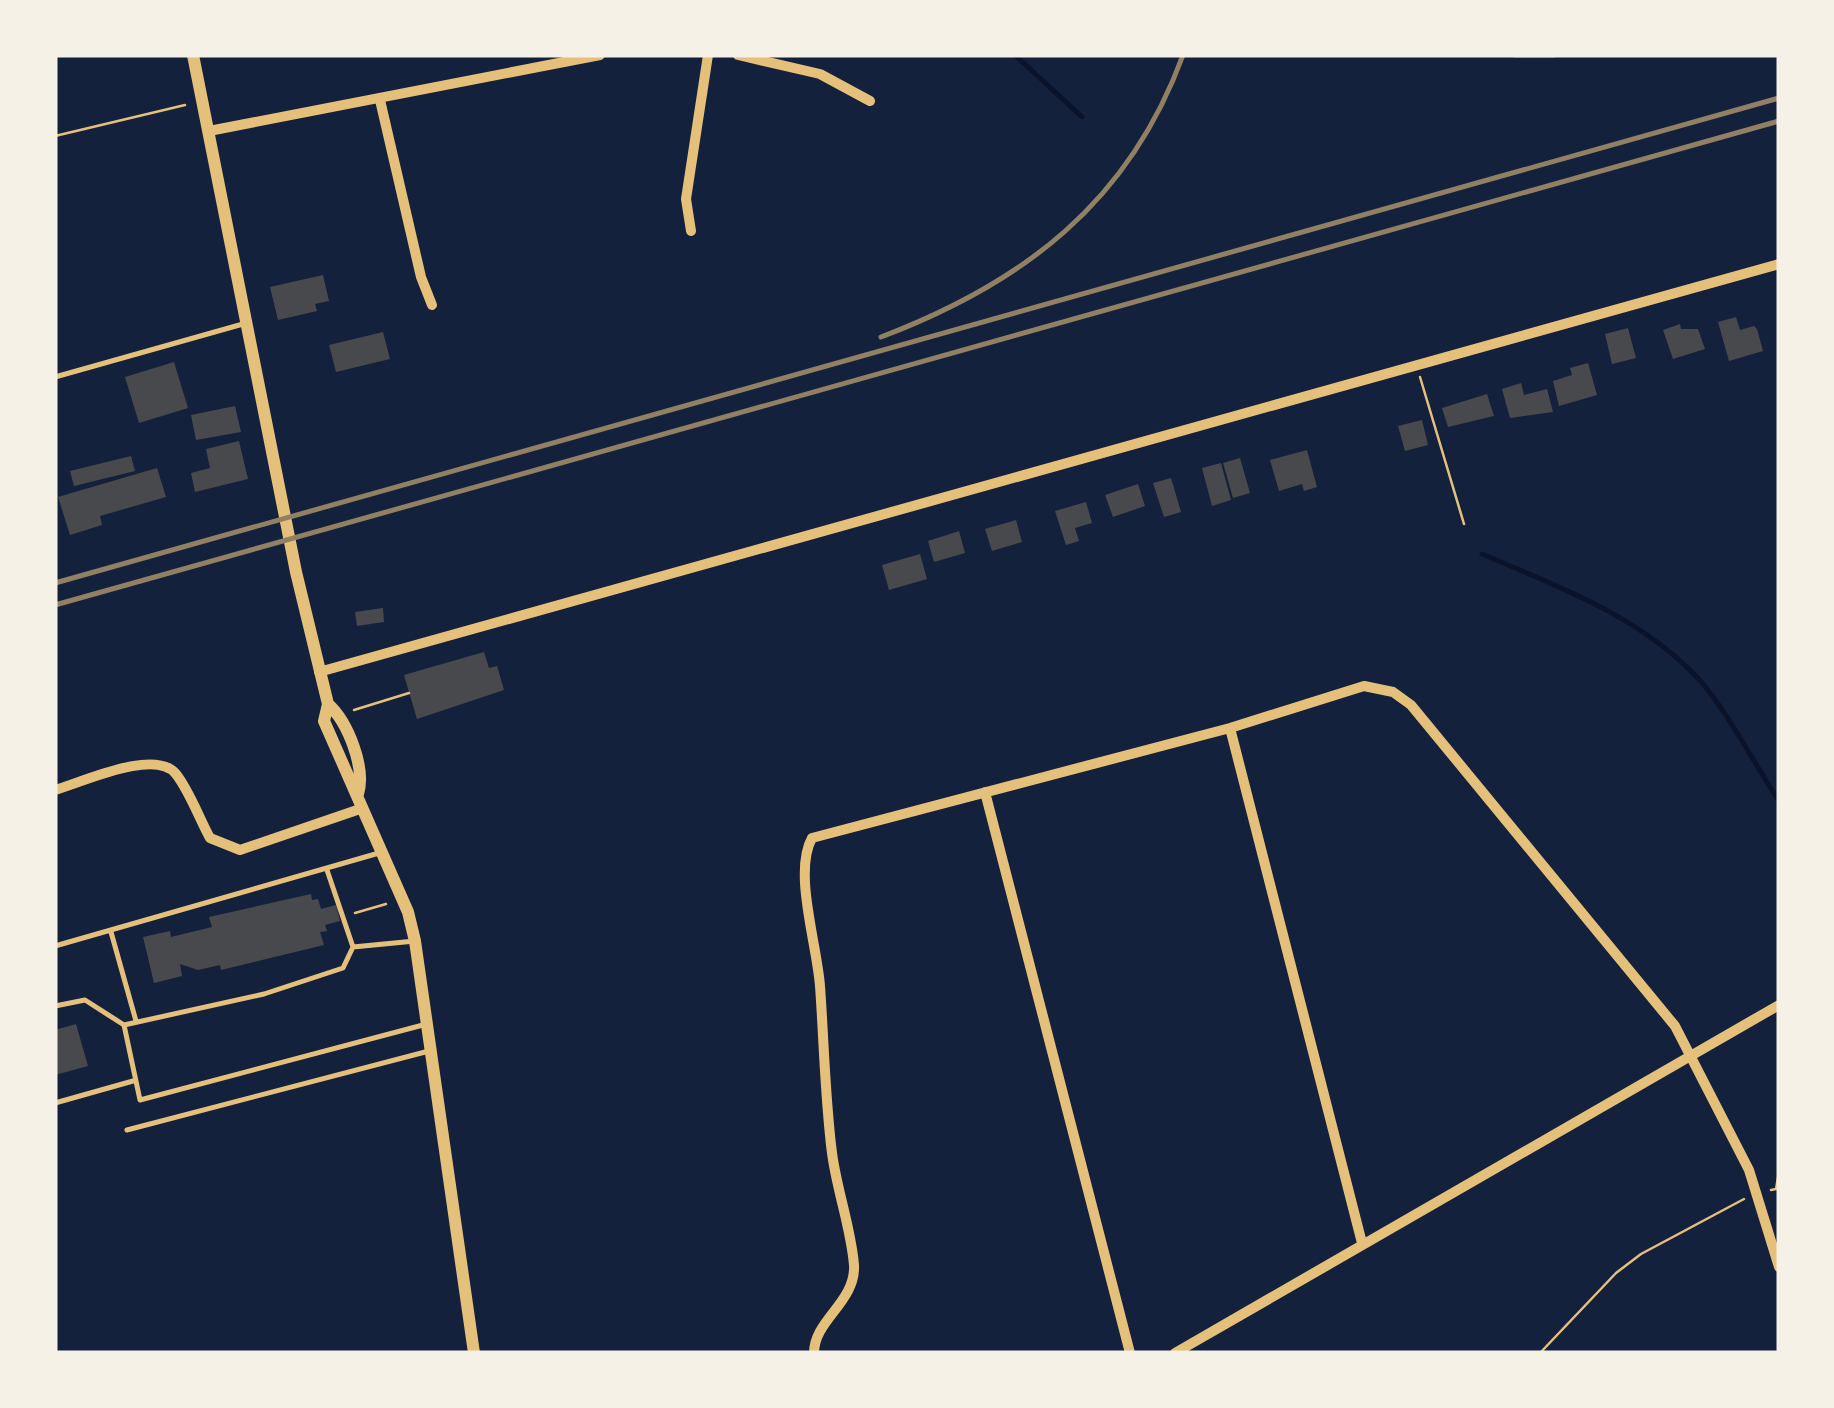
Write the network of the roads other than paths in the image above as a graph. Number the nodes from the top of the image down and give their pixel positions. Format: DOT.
graph roads {
  1 [pos="192,55"];
  2 [pos="600,55"];
  3 [pos="708,55"];
  4 [pos="738,55"];
  5 [pos="380,100"];
  6 [pos="870,101"];
  7 [pos="208,132"];
  8 [pos="690,232"];
  9 [pos="1779,264"];
  10 [pos="432,304"];
  11 [pos="246,323"];
  12 [pos="55,377"];
  13 [pos="318,672"];
  14 [pos="1230,728"];
  15 [pos="55,790"];
  16 [pos="985,792"];
  17 [pos="364,808"];
  18 [pos="382,852"];
  19 [pos="327,869"];
  20 [pos="111,932"];
  21 [pos="414,940"];
  22 [pos="55,946"];
  23 [pos="353,948"];
  24 [pos="1779,1005"];
  25 [pos="55,1006"];
  26 [pos="136,1021"];
  27 [pos="124,1025"];
  28 [pos="426,1025"];
  29 [pos="429,1051"];
  30 [pos="1692,1056"];
  31 [pos="134,1082"];
  32 [pos="55,1102"];
  33 [pos="127,1130"];
  34 [pos="1362,1243"];
  35 [pos="1779,1267"];
  36 [pos="474,1353"];
  37 [pos="814,1353"];
  38 [pos="1130,1353"];
  39 [pos="1175,1353"];
  1 -- 7 [label="street"];
  2 -- 5 [label="street"];
  3 -- 8 [label="street"];
  4 -- 6 [label="street"];
  5 -- 7 [label="street"];
  5 -- 10 [label="street"];
  7 -- 11 [label="street"];
  9 -- 13 [label="street"];
  11 -- 12 [label="lane"];
  11 -- 13 [label="street"];
  13 -- 17 [label="street"];
  14 -- 16 [label="street"];
  14 -- 30 [label="street"];
  14 -- 34 [label="street"];
  15 -- 17 [label="street"];
  16 -- 37 [label="street"];
  16 -- 38 [label="street"];
  17 -- 18 [label="street"];
  18 -- 19 [label="lane"];
  18 -- 21 [label="street"];
  19 -- 20 [label="lane"];
  19 -- 23 [label="lane"];
  20 -- 22 [label="lane"];
  20 -- 26 [label="lane"];
  21 -- 23 [label="lane"];
  21 -- 28 [label="street"];
  23 -- 26 [label="lane"];
  24 -- 30 [label="street"];
  25 -- 27 [label="lane"];
  26 -- 27 [label="lane"];
  27 -- 31 [label="lane"];
  28 -- 29 [label="street"];
  28 -- 31 [label="lane"];
  29 -- 33 [label="lane"];
  29 -- 36 [label="street"];
  30 -- 34 [label="street"];
  30 -- 35 [label="street"];
  31 -- 32 [label="lane"];
  34 -- 39 [label="street"];
}
